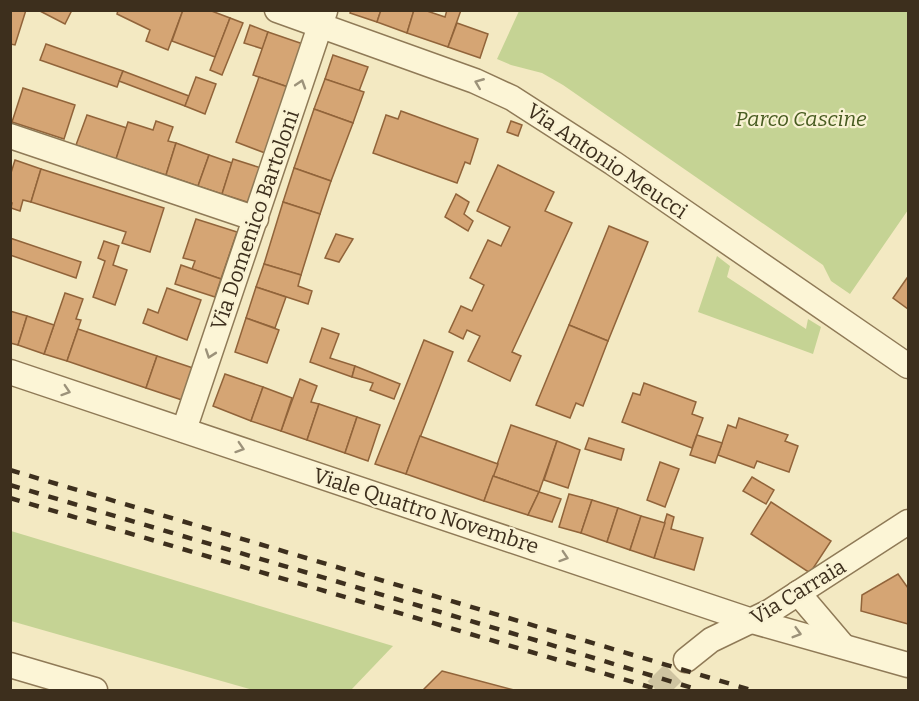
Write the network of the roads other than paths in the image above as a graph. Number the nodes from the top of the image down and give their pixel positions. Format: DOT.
graph roads {
  1 [pos="277,10"];
  2 [pos="323,18"];
  3 [pos="10,136"];
  4 [pos="256,219"];
  5 [pos="909,366"];
  6 [pos="10,372"];
  7 [pos="184,430"];
  8 [pos="909,522"];
  9 [pos="798,593"];
  10 [pos="752,621"];
  11 [pos="843,646"];
  12 [pos="686,660"];
  13 [pos="10,665"];
  14 [pos="909,665"];
  15 [pos="95,690"];
  1 -- 2 [label="street, Via Antonio Meucci"];
  4 -- 2 [label="street, Via Domenico Bartoloni, one-way"];
  5 -- 2 [label="street, Via Antonio Meucci, one-way"];
  3 -- 4 [label="street"];
  4 -- 7 [label="street, Via Domenico Bartoloni, one-way"];
  6 -- 7 [label="street, Viale Quattro Novembre, one-way"];
  7 -- 10 [label="street, Viale Quattro Novembre, one-way"];
  8 -- 9 [label="street, Via Carraia"];
  9 -- 10 [label="street, Via Carraia"];
  9 -- 11 [label="street"];
  10 -- 11 [label="street, Viale Quattro Novembre, one-way"];
  10 -- 12 [label="street, Via Carraia"];
  11 -- 14 [label="street, Viale Quattro Novembre"];
  13 -- 15 [label="street"];
}
